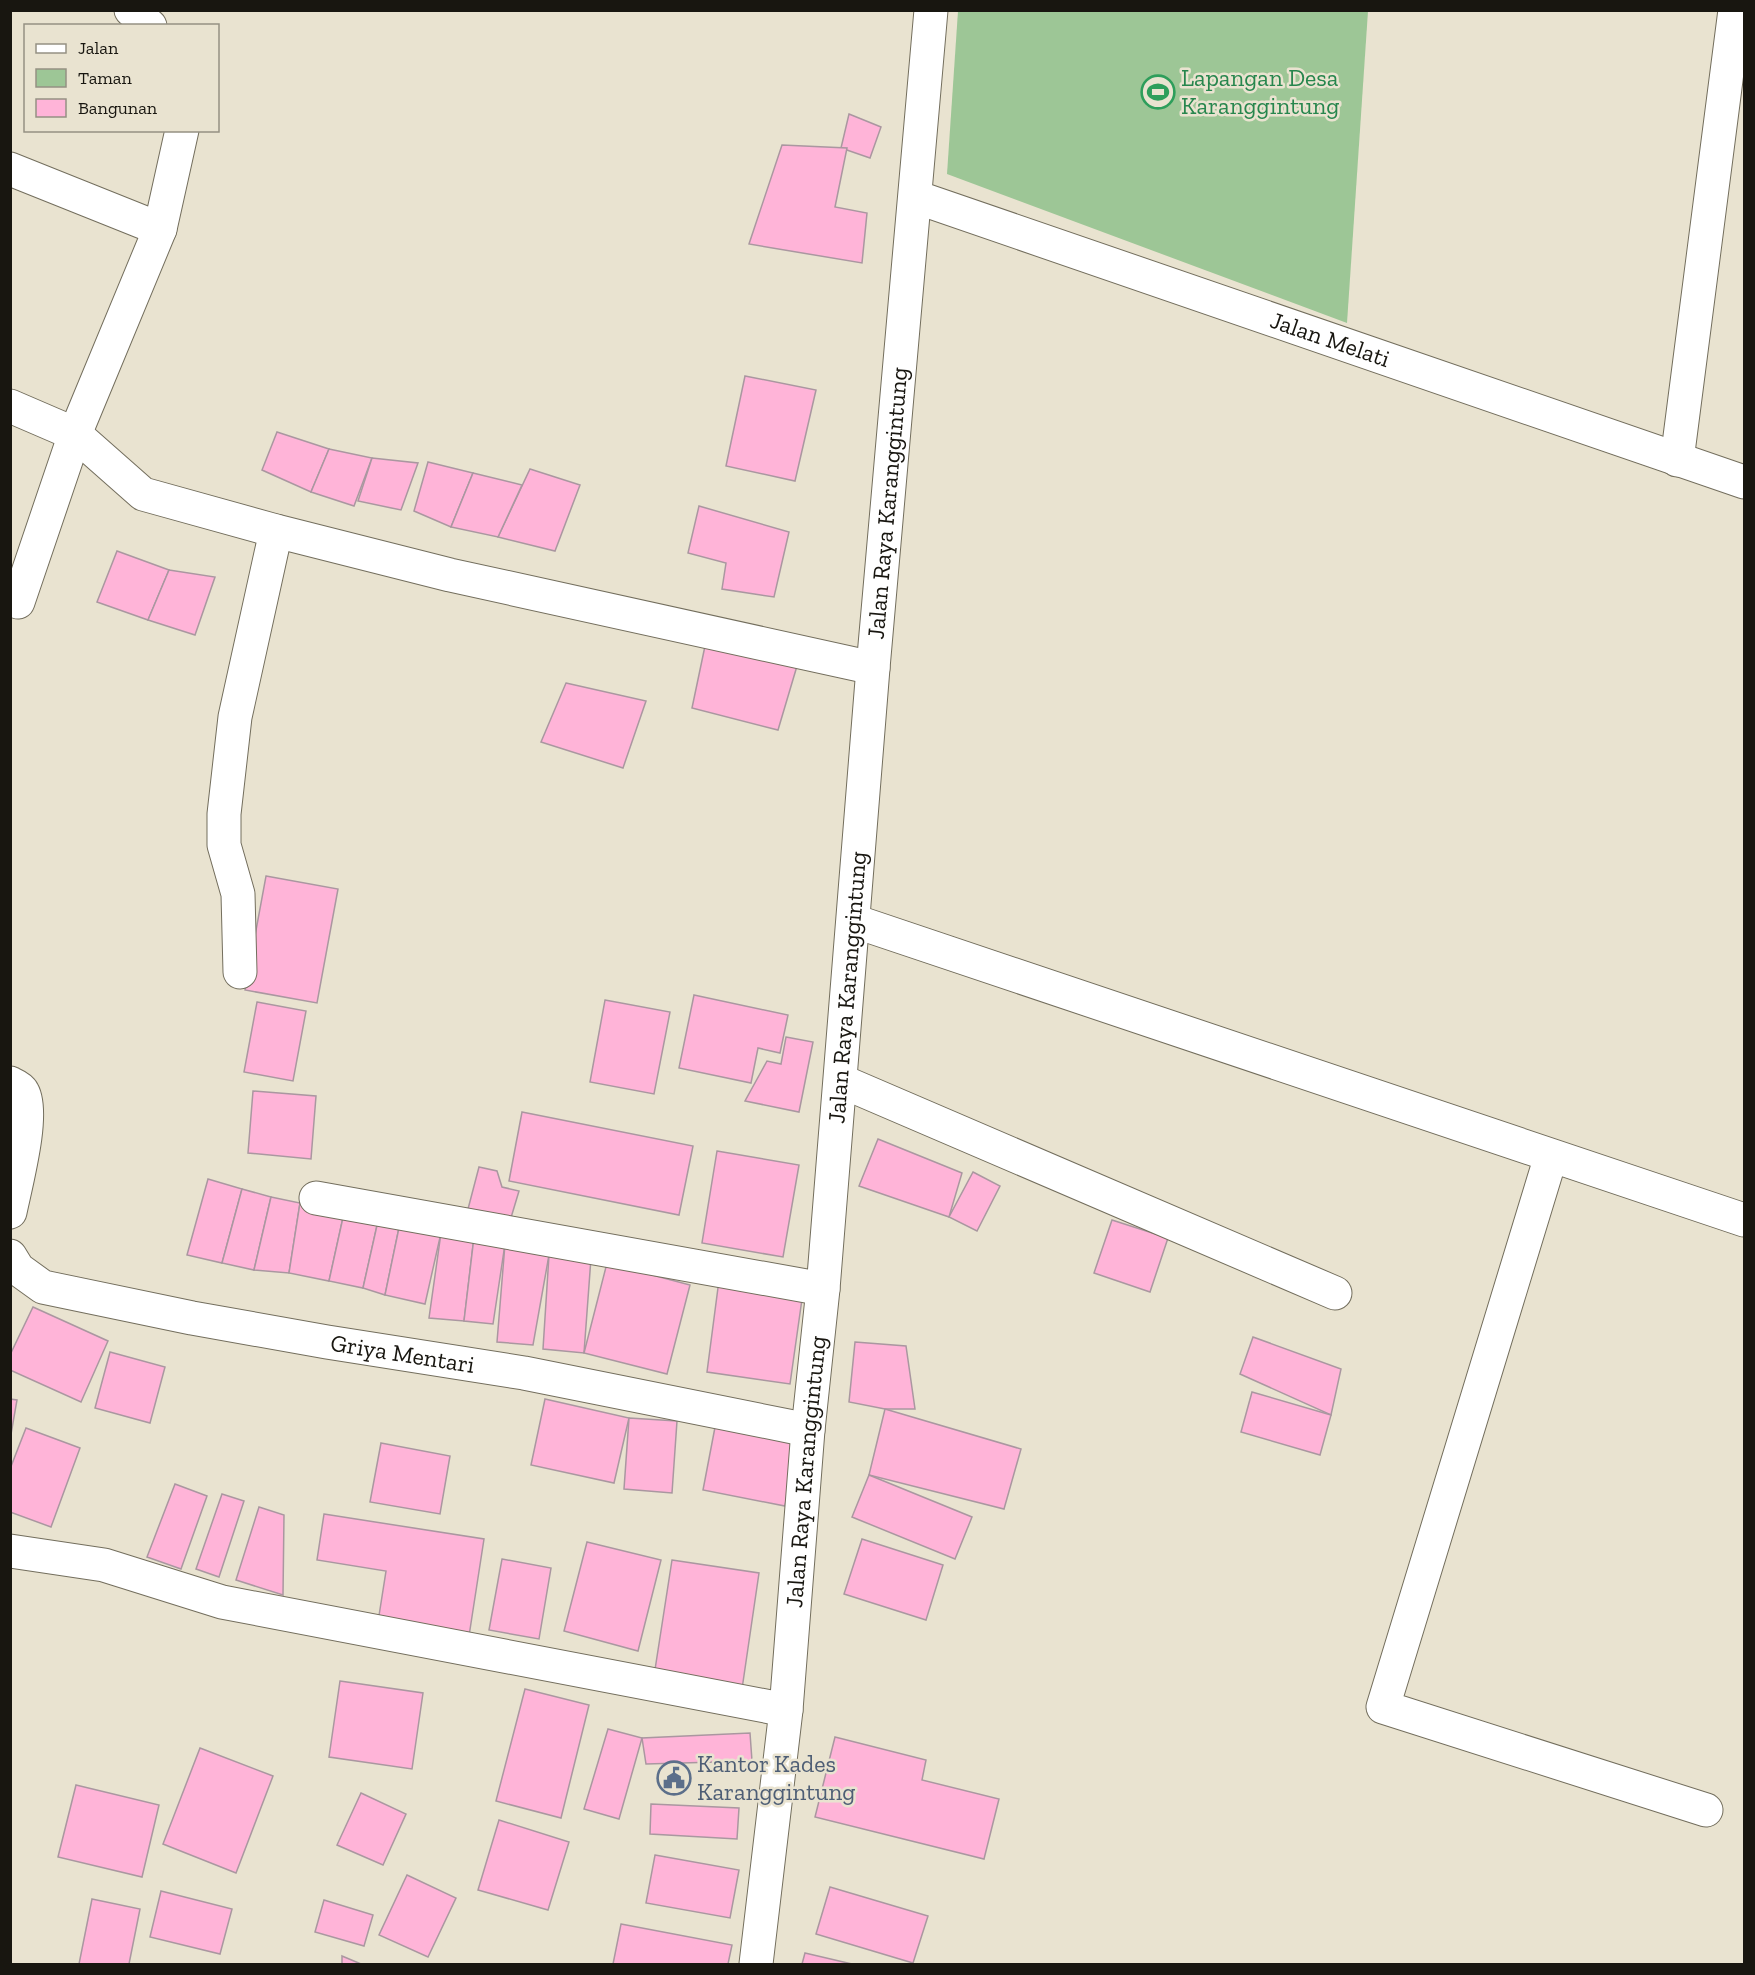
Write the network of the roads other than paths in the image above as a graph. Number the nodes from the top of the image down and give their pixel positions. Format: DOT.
graph roads {
  1 [pos="132,10"];
  2 [pos="931,10"];
  3 [pos="1735,10"];
  4 [pos="148,24"];
  5 [pos="182,132"];
  6 [pos="10,170"];
  7 [pos="916,197"];
  8 [pos="160,229"];
  9 [pos="10,406"];
  10 [pos="75,434"];
  11 [pos="1677,460"];
  12 [pos="1744,482"];
  13 [pos="276,531"];
  14 [pos="18,602"];
  15 [pos="873,668"];
  16 [pos="854,921"];
  17 [pos="240,972"];
  18 [pos="841,1081"];
  19 [pos="10,1083"];
  20 [pos="1551,1156"];
  21 [pos="316,1198"];
  22 [pos="10,1212"];
  23 [pos="1744,1221"];
  24 [pos="10,1256"];
  25 [pos="823,1290"];
  26 [pos="1335,1293"];
  27 [pos="808,1430"];
  28 [pos="10,1551"];
  29 [pos="786,1710"];
  30 [pos="1706,1809"];
  31 [pos="756,1965"];
  1 -- 4 [label="street"];
  2 -- 7 [label="street, Jalan Raya Karanggintung"];
  3 -- 11 [label="street"];
  5 -- 8 [label="street"];
  6 -- 8 [label="street"];
  7 -- 11 [label="street, Jalan Melati"];
  7 -- 15 [label="street, Jalan Raya Karanggintung"];
  8 -- 10 [label="street"];
  9 -- 10 [label="street"];
  10 -- 13 [label="street"];
  10 -- 14 [label="street"];
  11 -- 12 [label="street, Jalan Melati"];
  13 -- 15 [label="street"];
  13 -- 17 [label="street"];
  15 -- 16 [label="street, Jalan Raya Karanggintung"];
  16 -- 18 [label="street, Jalan Raya Karanggintung"];
  16 -- 20 [label="street"];
  18 -- 25 [label="street, Jalan Raya Karanggintung"];
  18 -- 26 [label="street"];
  19 -- 22 [label="street"];
  20 -- 23 [label="street"];
  20 -- 30 [label="street"];
  21 -- 25 [label="street"];
  24 -- 27 [label="street, Griya Mentari"];
  25 -- 27 [label="street, Jalan Raya Karanggintung"];
  27 -- 29 [label="street, Jalan Raya Karanggintung"];
  28 -- 29 [label="street"];
  29 -- 31 [label="street, Jalan Raya Karanggintung"];
}
